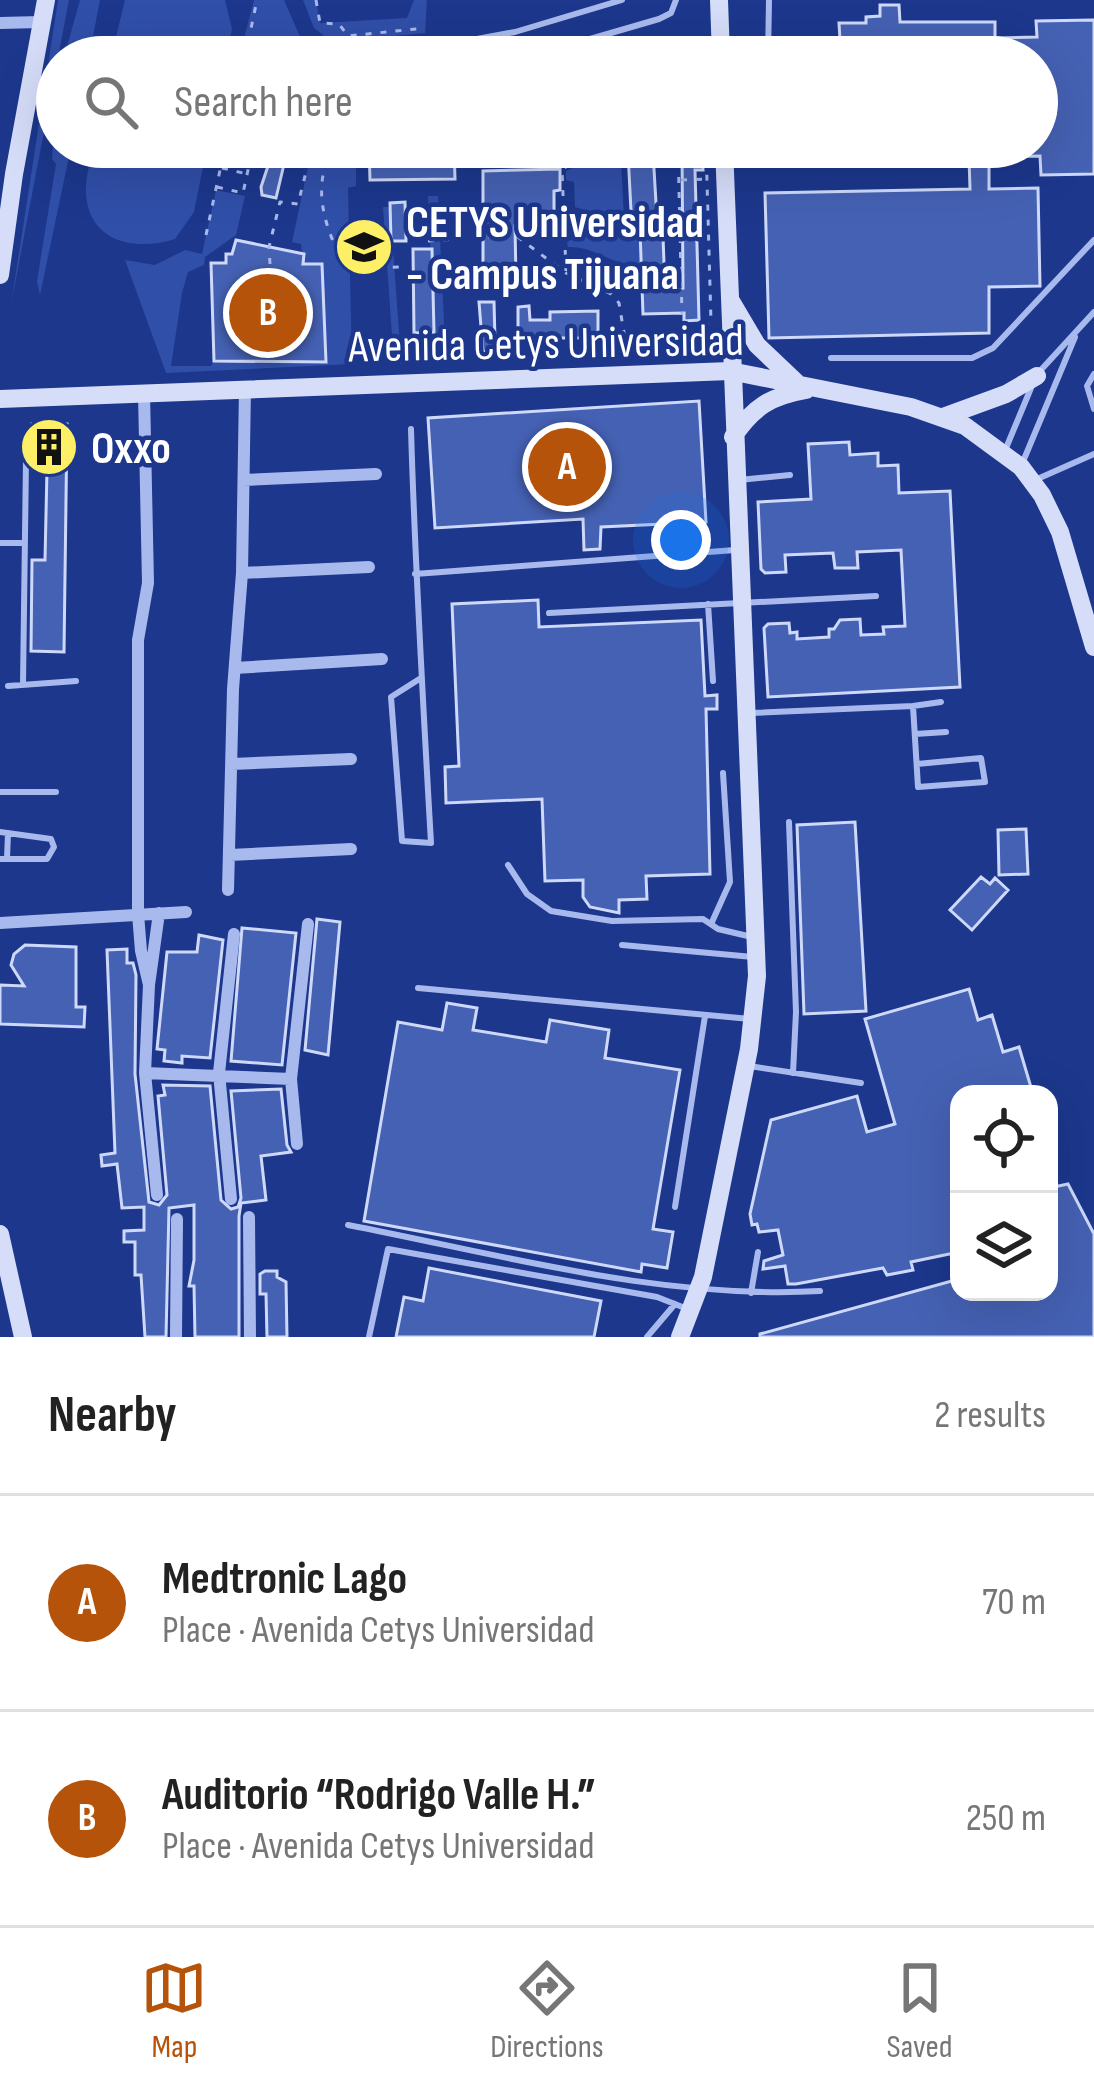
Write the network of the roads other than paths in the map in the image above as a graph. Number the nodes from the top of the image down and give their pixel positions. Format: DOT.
graph roads {
  1 [pos="46,0"];
  2 [pos="622,0"];
  3 [pos="676,0"];
  4 [pos="719,0"];
  5 [pos="769,0"];
  6 [pos="41,22"];
  7 [pos="0,23"];
  8 [pos="39,36"];
  9 [pos="493,36"];
  10 [pos="600,36"];
  11 [pos="720,36"];
  12 [pos="768,36"];
  13 [pos="36,53"];
  14 [pos="725,168"];
  15 [pos="1094,240"];
  16 [pos="0,274"];
  17 [pos="730,299"];
  18 [pos="1094,312"];
  19 [pos="1076,334"];
  20 [pos="831,358"];
  21 [pos="730,371"];
  22 [pos="1094,374"];
  23 [pos="1037,376"];
  24 [pos="808,386"];
  25 [pos="245,388"];
  26 [pos="144,393"];
  27 [pos="0,399"];
  28 [pos="1094,409"];
  29 [pos="943,417"];
  30 [pos="411,429"];
  31 [pos="734,437"];
  32 [pos="1004,453"];
  33 [pos="1094,454"];
  34 [pos="26,460"];
  35 [pos="376,474"];
  36 [pos="1027,474"];
  37 [pos="790,475"];
  38 [pos="244,480"];
  39 [pos="736,481"];
  40 [pos="0,543"];
  41 [pos="24,543"];
  42 [pos="739,550"];
  43 [pos="369,567"];
  44 [pos="242,573"];
  45 [pos="415,574"];
  46 [pos="876,596"];
  47 [pos="741,603"];
  48 [pos="708,604"];
  49 [pos="549,613"];
  50 [pos="1094,647"];
  51 [pos="382,658"];
  52 [pos="235,668"];
  53 [pos="421,677"];
  54 [pos="713,681"];
  55 [pos="76,682"];
  56 [pos="23,685"];
  57 [pos="8,686"];
  58 [pos="941,702"];
  59 [pos="913,706"];
  60 [pos="746,714"];
  61 [pos="946,732"];
  62 [pos="915,734"];
  63 [pos="351,759"];
  64 [pos="232,764"];
  65 [pos="917,764"];
  66 [pos="723,773"];
  67 [pos="0,792"];
  68 [pos="56,792"];
  69 [pos="788,822"];
  70 [pos="4,832"];
  71 [pos="351,849"];
  72 [pos="230,855"];
  73 [pos="3,859"];
  74 [pos="508,865"];
  75 [pos="228,890"];
  76 [pos="186,912"];
  77 [pos="159,913"];
  78 [pos="138,914"];
  79 [pos="712,922"];
  80 [pos="0,923"];
  81 [pos="308,924"];
  82 [pos="234,934"];
  83 [pos="622,945"];
  84 [pos="756,947"];
  85 [pos="149,986"];
  86 [pos="418,988"];
  87 [pos="705,1016"];
  88 [pos="754,1019"];
  89 [pos="745,1066"];
  90 [pos="145,1073"];
  91 [pos="219,1073"];
  92 [pos="793,1073"];
  93 [pos="292,1079"];
  94 [pos="861,1083"];
  95 [pos="297,1144"];
  96 [pos="158,1195"];
  97 [pos="231,1199"];
  98 [pos="675,1207"];
  99 [pos="249,1217"];
  100 [pos="177,1219"];
  101 [pos="348,1226"];
  102 [pos="0,1234"];
  103 [pos="758,1252"];
  104 [pos="699,1290"];
  105 [pos="820,1292"];
  106 [pos="751,1293"];
  107 [pos="6,1298"];
  108 [pos="684,1308"];
  109 [pos="23,1337"];
  110 [pos="176,1337"];
  111 [pos="250,1337"];
  112 [pos="369,1337"];
  113 [pos="647,1337"];
  114 [pos="680,1337"];
  1 -- 6 [label="main road"];
  2 -- 9 [label="lane"];
  3 -- 10 [label="lane"];
  4 -- 11 [label="main road"];
  5 -- 12 [label="lane"];
  6 -- 7 [label="street"];
  6 -- 8 [label="main road"];
  13 -- 16 [label="main road"];
  14 -- 17 [label="main road"];
  15 -- 20 [label="lane"];
  17 -- 21 [label="main road"];
  17 -- 24 [label="main road"];
  18 -- 19 [label="lane"];
  19 -- 23 [label="lane"];
  19 -- 36 [label="lane"];
  21 -- 24 [label="main road, Avenida Cetys Universidad"];
  21 -- 25 [label="main road, Avenida Cetys Universidad"];
  21 -- 31 [label="main road"];
  22 -- 28 [label="lane"];
  23 -- 29 [label="main road"];
  23 -- 32 [label="lane"];
  24 -- 29 [label="main road, Avenida Cetys Universidad"];
  24 -- 31 [label="main road"];
  25 -- 26 [label="main road, Avenida Cetys Universidad"];
  25 -- 38 [label="street"];
  26 -- 27 [label="main road, Avenida Cetys Universidad"];
  26 -- 78 [label="street"];
  29 -- 32 [label="main road, Avenida Cetys Universidad"];
  30 -- 45 [label="lane"];
  31 -- 39 [label="main road"];
  32 -- 36 [label="main road, Avenida Cetys Universidad"];
  33 -- 36 [label="lane"];
  34 -- 41 [label="lane"];
  35 -- 38 [label="street"];
  36 -- 50 [label="main road, Avenida Cetys Universidad"];
  37 -- 39 [label="lane"];
  38 -- 44 [label="street"];
  39 -- 42 [label="main road"];
  40 -- 41 [label="lane"];
  41 -- 56 [label="lane"];
  42 -- 45 [label="lane"];
  42 -- 47 [label="main road"];
  43 -- 44 [label="street"];
  44 -- 52 [label="street"];
  45 -- 53 [label="lane"];
  46 -- 47 [label="lane"];
  47 -- 48 [label="lane"];
  47 -- 60 [label="main road"];
  48 -- 49 [label="lane"];
  48 -- 54 [label="lane"];
  51 -- 52 [label="street"];
  52 -- 64 [label="street"];
  53 -- 53 [label="lane"];
  55 -- 56 [label="lane"];
  56 -- 57 [label="lane"];
  58 -- 59 [label="lane"];
  59 -- 60 [label="lane"];
  59 -- 62 [label="lane"];
  60 -- 84 [label="main road"];
  61 -- 62 [label="lane"];
  62 -- 65 [label="lane"];
  63 -- 64 [label="street"];
  64 -- 72 [label="street"];
  65 -- 65 [label="lane"];
  66 -- 79 [label="lane"];
  67 -- 68 [label="lane"];
  69 -- 92 [label="lane"];
  70 -- 73 [label="lane"];
  70 -- 73 [label="lane"];
  71 -- 72 [label="street"];
  72 -- 75 [label="street"];
  74 -- 79 [label="lane"];
  76 -- 77 [label="street"];
  77 -- 78 [label="street"];
  77 -- 85 [label="street"];
  78 -- 80 [label="street"];
  78 -- 85 [label="street"];
  79 -- 84 [label="lane"];
  81 -- 93 [label="street"];
  82 -- 91 [label="street"];
  83 -- 84 [label="lane"];
  84 -- 88 [label="main road"];
  85 -- 90 [label="street"];
  86 -- 87 [label="lane"];
  87 -- 88 [label="lane"];
  87 -- 98 [label="lane"];
  88 -- 89 [label="main road"];
  89 -- 92 [label="lane"];
  89 -- 104 [label="main road"];
  90 -- 91 [label="street"];
  90 -- 96 [label="street"];
  91 -- 93 [label="street"];
  91 -- 97 [label="street"];
  92 -- 94 [label="lane"];
  93 -- 95 [label="street"];
  99 -- 111 [label="street"];
  100 -- 110 [label="street"];
  101 -- 104 [label="lane"];
  102 -- 107 [label="main road"];
  103 -- 106 [label="lane"];
  104 -- 106 [label="lane"];
  104 -- 108 [label="main road"];
  105 -- 106 [label="lane"];
  107 -- 109 [label="main road"];
  108 -- 112 [label="lane"];
  108 -- 113 [label="lane"];
  108 -- 114 [label="main road"];
}
